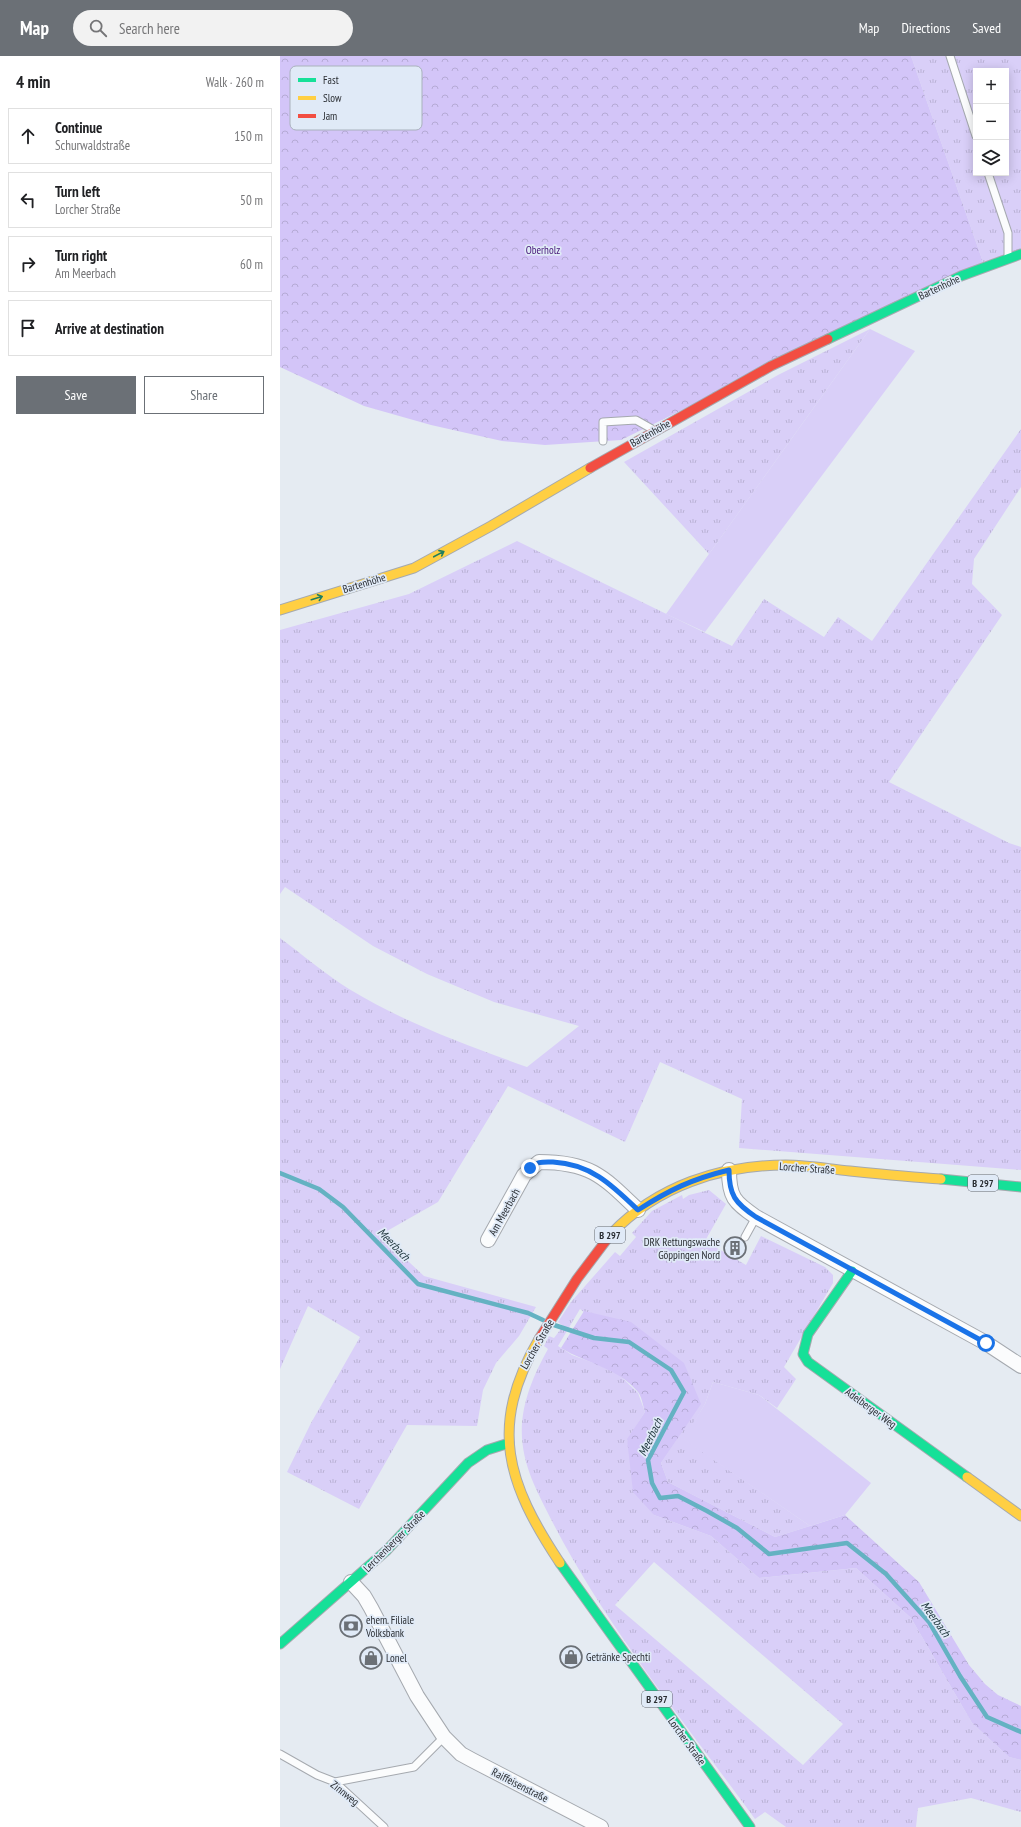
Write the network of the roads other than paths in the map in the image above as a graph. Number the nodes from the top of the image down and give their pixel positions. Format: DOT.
graph roads {
  1 [pos="950,56"];
  2 [pos="973,127"];
  3 [pos="989,176"];
  4 [pos="1021,254"];
  5 [pos="1008,258"];
  6 [pos="655,431"];
  7 [pos="603,441"];
  8 [pos="280,610"];
  9 [pos="729,1170"];
  10 [pos="1021,1187"];
  11 [pos="638,1210"];
  12 [pos="756,1217"];
  13 [pos="745,1237"];
  14 [pos="488,1240"];
  15 [pos="852,1271"];
  16 [pos="1021,1366"];
  17 [pos="509,1443"];
  18 [pos="1021,1516"];
  19 [pos="351,1582"];
  20 [pos="280,1644"];
  21 [pos="444,1737"];
  22 [pos="280,1754"];
  23 [pos="335,1782"];
  24 [pos="384,1827"];
  25 [pos="601,1827"];
  26 [pos="750,1827"];
  1 -- 2 [label="lane"];
  3 -- 5 [label="lane"];
  4 -- 5 [label="street, Bartenhöhe"];
  5 -- 6 [label="street, Bartenhöhe"];
  6 -- 7 [label="lane"];
  8 -- 6 [label="street, Bartenhöhe, one-way"];
  9 -- 10 [label="street, Lorcher Straße / B 297"];
  9 -- 11 [label="street, Lorcher Straße / B 297"];
  9 -- 12 [label="street"];
  11 -- 14 [label="street, Am Meerbach"];
  11 -- 17 [label="street, Lorcher Straße / B 297"];
  12 -- 13 [label="lane"];
  12 -- 15 [label="street"];
  15 -- 16 [label="street"];
  15 -- 18 [label="street, Adelberger Weg"];
  17 -- 19 [label="street, Lerchenberger Straße"];
  17 -- 26 [label="street, Lorcher Straße / B 297"];
  19 -- 20 [label="street, Lerchenberger Straße"];
  19 -- 21 [label="street, Raiffeisenstraße"];
  21 -- 23 [label="lane"];
  21 -- 25 [label="street, Raiffeisenstraße"];
  22 -- 23 [label="lane, Zinnweg"];
  23 -- 24 [label="lane, Zinnweg"];
}
